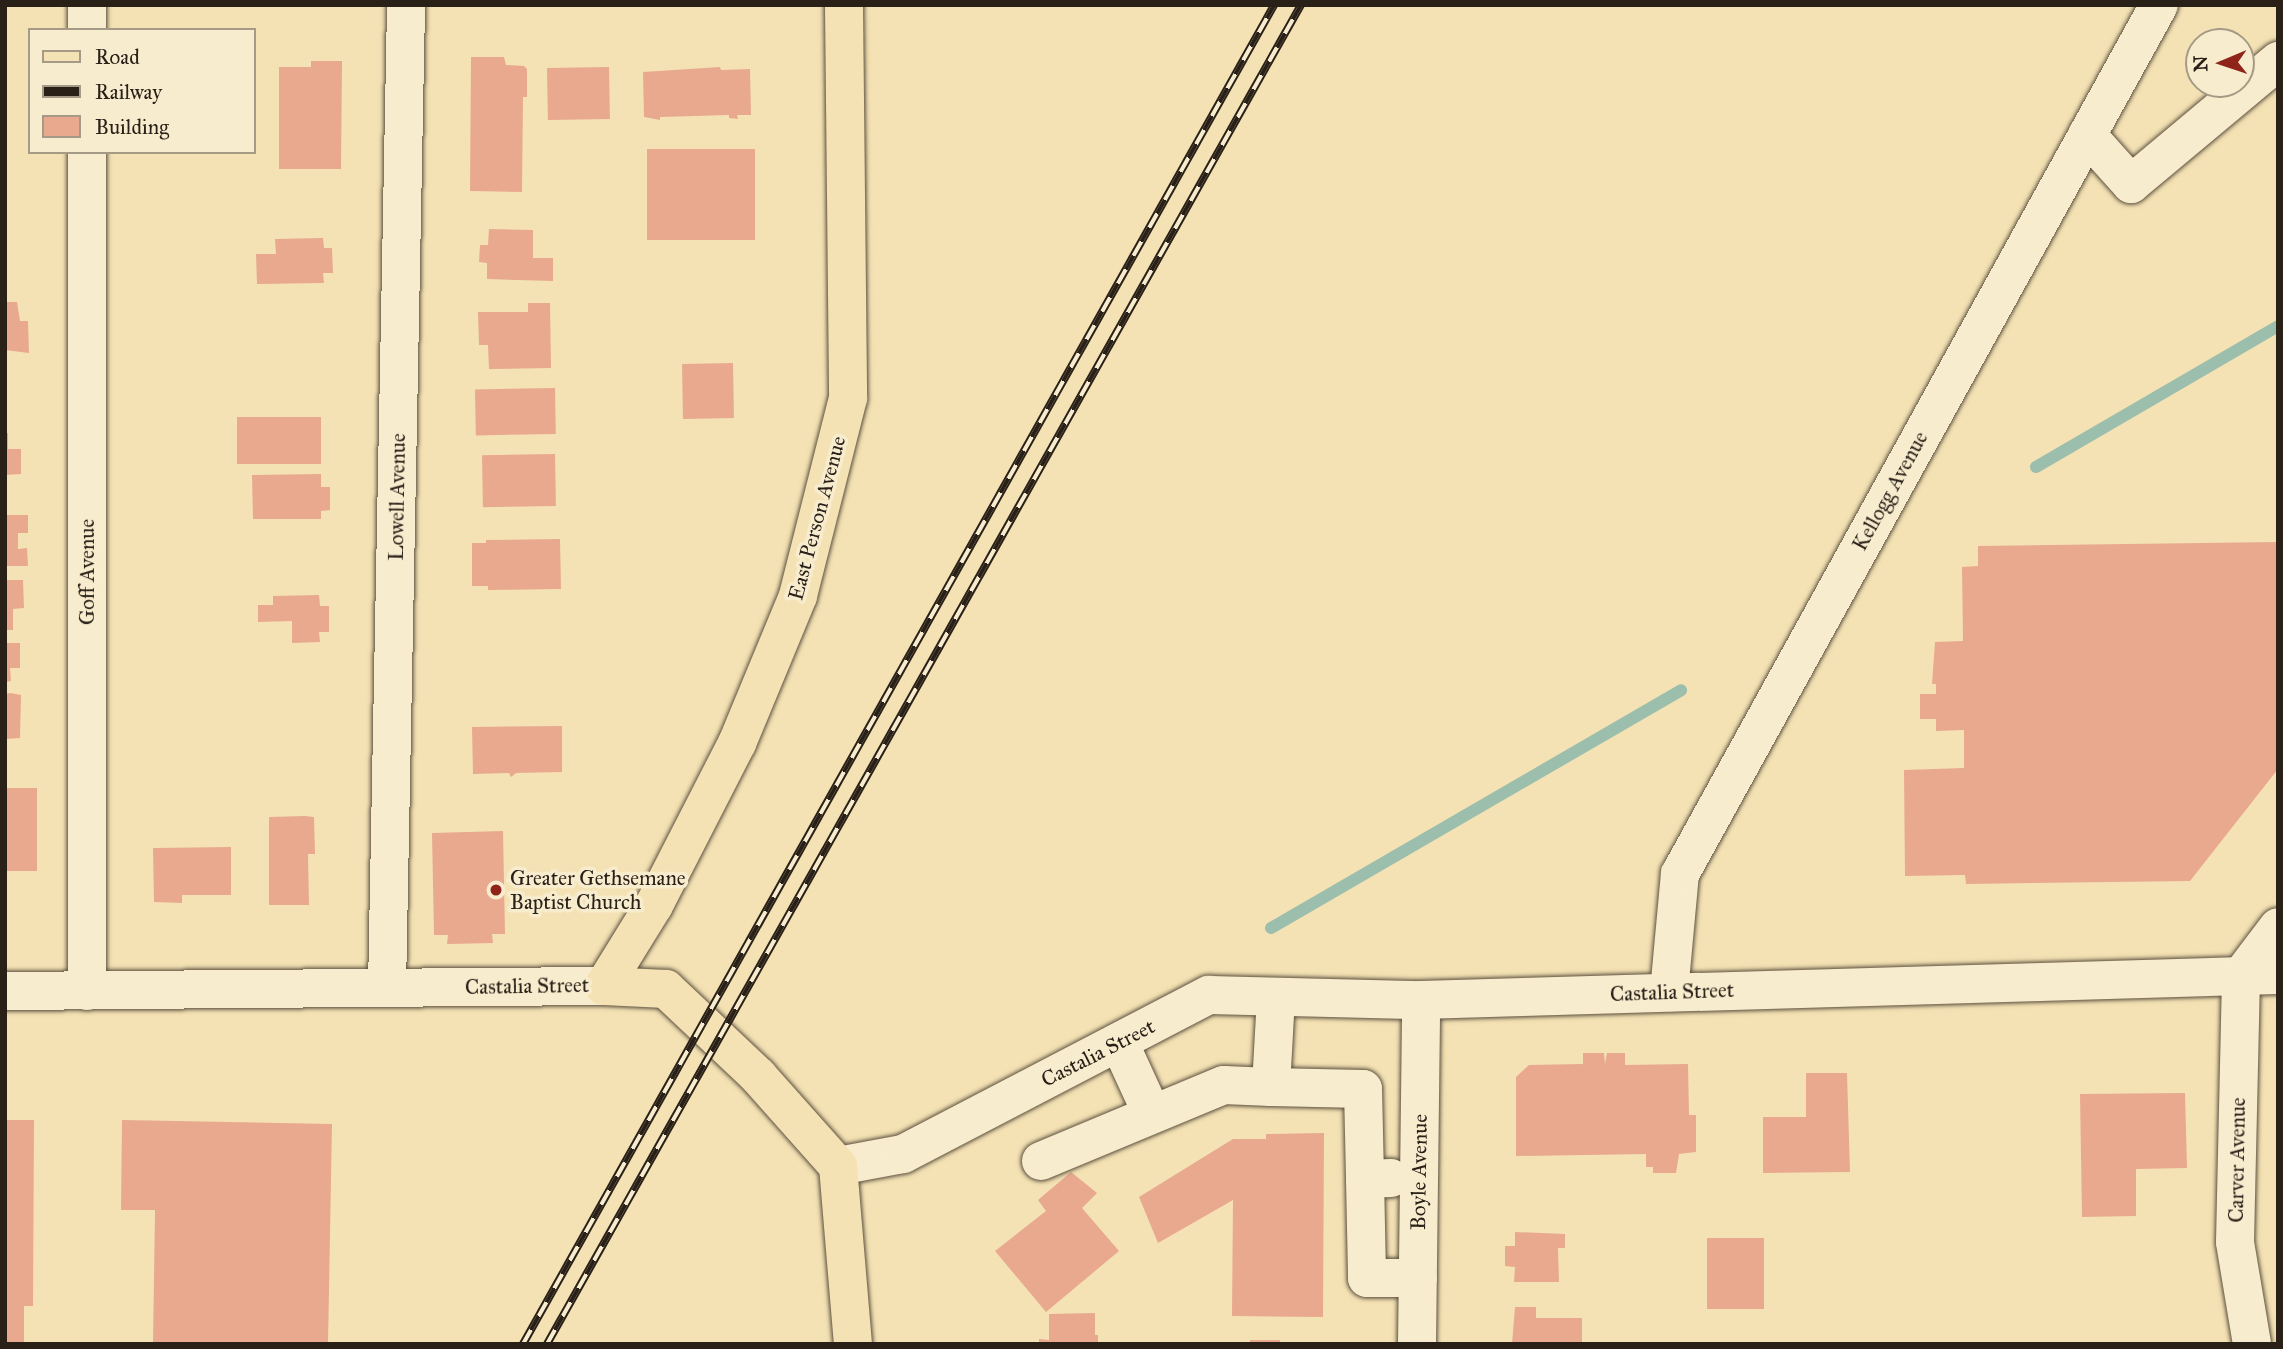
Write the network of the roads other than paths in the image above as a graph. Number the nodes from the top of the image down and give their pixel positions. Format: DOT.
graph roads {
  1 [pos="87,5"];
  2 [pos="407,5"];
  3 [pos="844,5"];
  4 [pos="2159,5"];
  5 [pos="87,28"];
  6 [pos="2278,61"];
  7 [pos="2087,135"];
  8 [pos="87,154"];
  9 [pos="2278,927"];
  10 [pos="2259,976"];
  11 [pos="604,986"];
  12 [pos="387,988"];
  13 [pos="5,991"];
  14 [pos="87,991"];
  15 [pos="1670,992"];
  16 [pos="1276,997"];
  17 [pos="1421,1000"];
  18 [pos="1119,1042"];
  19 [pos="1271,1087"];
  20 [pos="1152,1114"];
  21 [pos="1041,1161"];
  22 [pos="838,1166"];
  23 [pos="1419,1178"];
  24 [pos="1365,1179"];
  25 [pos="1418,1278"];
  26 [pos="853,1344"];
  27 [pos="1417,1344"];
  28 [pos="2252,1344"];
  1 -- 5 [label="street"];
  2 -- 12 [label="street, Lowell Avenue"];
  3 -- 11 [label="main road, East Person Avenue"];
  4 -- 7 [label="street, Kellogg Avenue"];
  6 -- 7 [label="street"];
  7 -- 15 [label="street, Kellogg Avenue"];
  8 -- 14 [label="street, Goff Avenue"];
  9 -- 10 [label="street"];
  10 -- 15 [label="street, Castalia Street"];
  10 -- 28 [label="street, Carver Avenue"];
  11 -- 12 [label="street, Castalia Street"];
  11 -- 22 [label="main road, Castalia Street"];
  12 -- 14 [label="street, Castalia Street"];
  13 -- 14 [label="street, Castalia Street"];
  15 -- 17 [label="street, Castalia Street"];
  16 -- 17 [label="street, Castalia Street"];
  16 -- 18 [label="street, Castalia Street"];
  16 -- 19 [label="street"];
  17 -- 23 [label="street, Boyle Avenue"];
  18 -- 20 [label="street"];
  18 -- 22 [label="street, Castalia Street"];
  19 -- 20 [label="street"];
  19 -- 24 [label="street"];
  20 -- 21 [label="street"];
  22 -- 26 [label="main road"];
  23 -- 24 [label="street"];
  23 -- 25 [label="street, Boyle Avenue"];
  24 -- 25 [label="street"];
  25 -- 27 [label="street, Boyle Avenue"];
}
